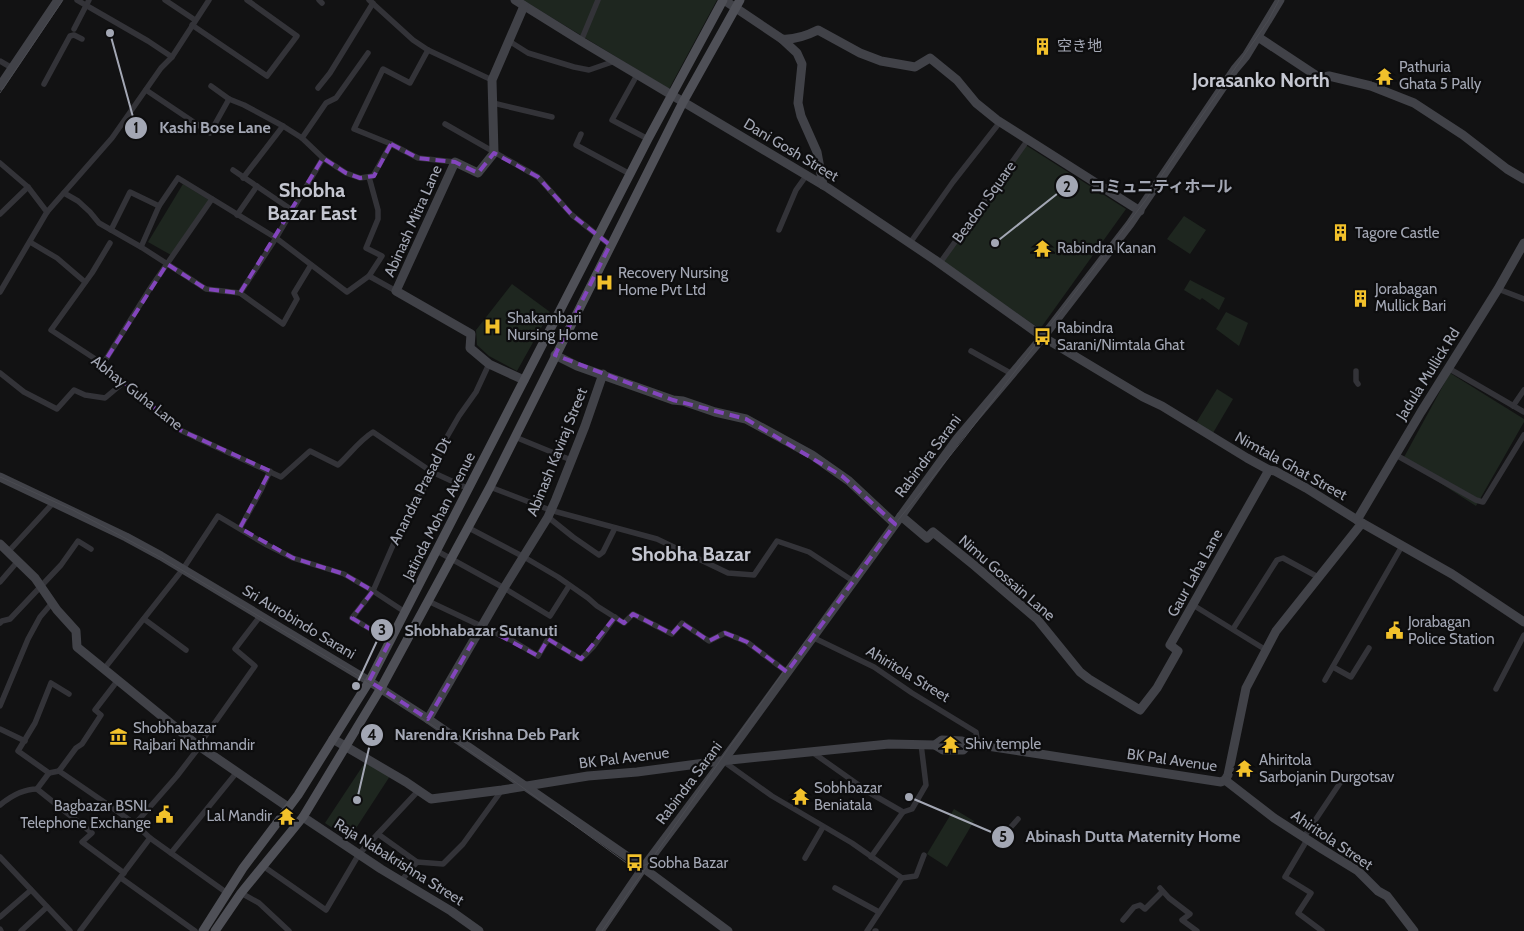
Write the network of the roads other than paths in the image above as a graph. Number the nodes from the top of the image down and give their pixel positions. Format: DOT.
graph roads {
  1 [pos="58,0"];
  2 [pos="77,0"];
  3 [pos="164,0"];
  4 [pos="209,0"];
  5 [pos="247,0"];
  6 [pos="515,0"];
  7 [pos="598,0"];
  8 [pos="724,0"];
  9 [pos="1280,0"];
  10 [pos="371,2"];
  11 [pos="87,3"];
  12 [pos="526,3"];
  13 [pos="738,4"];
  14 [pos="194,22"];
  15 [pos="74,29"];
  16 [pos="1258,37"];
  17 [pos="82,39"];
  18 [pos="782,39"];
  19 [pos="509,41"];
  20 [pos="581,41"];
  21 [pos="428,50"];
  22 [pos="368,53"];
  23 [pos="172,57"];
  24 [pos="0,61"];
  25 [pos="615,61"];
  26 [pos="12,68"];
  27 [pos="638,75"];
  28 [pos="492,80"];
  29 [pos="44,84"];
  30 [pos="0,86"];
  31 [pos="211,86"];
  32 [pos="318,88"];
  33 [pos="146,90"];
  34 [pos="671,95"];
  35 [pos="229,99"];
  36 [pos="683,102"];
  37 [pos="493,103"];
  38 [pos="552,117"];
  39 [pos="1000,122"];
  40 [pos="445,124"];
  41 [pos="283,126"];
  42 [pos="581,134"];
  43 [pos="302,138"];
  44 [pos="648,139"];
  45 [pos="1027,140"];
  46 [pos="391,144"];
  47 [pos="494,153"];
  48 [pos="323,158"];
  49 [pos="455,162"];
  50 [pos="0,163"];
  51 [pos="233,170"];
  52 [pos="630,174"];
  53 [pos="806,176"];
  54 [pos="369,177"];
  55 [pos="243,178"];
  56 [pos="1524,179"];
  57 [pos="257,186"];
  58 [pos="823,186"];
  59 [pos="28,187"];
  60 [pos="64,194"];
  61 [pos="212,199"];
  62 [pos="159,206"];
  63 [pos="292,210"];
  64 [pos="1140,211"];
  65 [pos="47,212"];
  66 [pos="0,214"];
  67 [pos="237,215"];
  68 [pos="111,230"];
  69 [pos="779,230"];
  70 [pos="598,236"];
  71 [pos="276,238"];
  72 [pos="30,242"];
  73 [pos="110,243"];
  74 [pos="910,243"];
  75 [pos="1524,244"];
  76 [pos="610,245"];
  77 [pos="141,247"];
  78 [pos="940,263"];
  79 [pos="167,264"];
  80 [pos="311,265"];
  81 [pos="369,276"];
  82 [pos="85,282"];
  83 [pos="1498,289"];
  84 [pos="0,290"];
  85 [pos="396,291"];
  86 [pos="240,293"];
  87 [pos="1524,299"];
  88 [pos="1044,337"];
  89 [pos="971,351"];
  90 [pos="555,355"];
  91 [pos="103,364"];
  92 [pos="489,364"];
  93 [pos="1448,368"];
  94 [pos="1356,370"];
  95 [pos="0,373"];
  96 [pos="603,374"];
  97 [pos="1012,374"];
  98 [pos="524,380"];
  99 [pos="124,382"];
  100 [pos="1358,384"];
  101 [pos="1524,390"];
  102 [pos="1514,406"];
  103 [pos="1524,412"];
  104 [pos="1524,436"];
  105 [pos="515,437"];
  106 [pos="1396,454"];
  107 [pos="571,460"];
  108 [pos="1269,470"];
  109 [pos="270,472"];
  110 [pos="432,472"];
  111 [pos="0,477"];
  112 [pos="490,486"];
  113 [pos="469,489"];
  114 [pos="54,502"];
  115 [pos="549,513"];
  116 [pos="901,516"];
  117 [pos="1359,521"];
  118 [pos="895,524"];
  119 [pos="467,527"];
  120 [pos="240,528"];
  121 [pos="615,528"];
  122 [pos="0,544"];
  123 [pos="1402,546"];
  124 [pos="91,549"];
  125 [pos="437,551"];
  126 [pos="8,552"];
  127 [pos="524,557"];
  128 [pos="451,558"];
  129 [pos="18,561"];
  130 [pos="183,569"];
  131 [pos="1318,578"];
  132 [pos="853,581"];
  133 [pos="0,582"];
  134 [pos="40,586"];
  135 [pos="569,586"];
  136 [pos="504,588"];
  137 [pos="372,591"];
  138 [pos="428,601"];
  139 [pos="52,603"];
  140 [pos="1193,605"];
  141 [pos="405,612"];
  142 [pos="261,615"];
  143 [pos="615,617"];
  144 [pos="144,619"];
  145 [pos="1524,622"];
  146 [pos="0,623"];
  147 [pos="482,626"];
  148 [pos="1233,629"];
  149 [pos="1524,635"];
  150 [pos="812,637"];
  151 [pos="390,641"];
  152 [pos="1370,648"];
  153 [pos="186,650"];
  154 [pos="1266,650"];
  155 [pos="1333,667"];
  156 [pos="104,669"];
  157 [pos="787,672"];
  158 [pos="118,680"];
  159 [pos="1325,680"];
  160 [pos="369,681"];
  161 [pos="381,688"];
  162 [pos="1158,688"];
  163 [pos="1496,689"];
  164 [pos="3,694"];
  165 [pos="69,694"];
  166 [pos="0,706"];
  167 [pos="428,719"];
  168 [pos="0,729"];
  169 [pos="333,739"];
  170 [pos="25,741"];
  171 [pos="922,744"];
  172 [pos="199,745"];
  173 [pos="973,745"];
  174 [pos="346,746"];
  175 [pos="812,752"];
  176 [pos="722,761"];
  177 [pos="59,771"];
  178 [pos="237,772"];
  179 [pos="50,773"];
  180 [pos="1344,777"];
  181 [pos="1225,780"];
  182 [pos="523,786"];
  183 [pos="37,789"];
  184 [pos="419,790"];
  185 [pos="502,790"];
  186 [pos="0,805"];
  187 [pos="288,807"];
  188 [pos="903,812"];
  189 [pos="303,818"];
  190 [pos="1018,819"];
  191 [pos="135,824"];
  192 [pos="824,827"];
  193 [pos="378,834"];
  194 [pos="1002,837"];
  195 [pos="150,838"];
  196 [pos="1306,838"];
  197 [pos="171,853"];
  198 [pos="359,854"];
  199 [pos="924,855"];
  200 [pos="871,856"];
  201 [pos="0,857"];
  202 [pos="806,858"];
  203 [pos="417,862"];
  204 [pos="263,866"];
  205 [pos="643,868"];
  206 [pos="122,876"];
  207 [pos="902,878"];
  208 [pos="400,881"];
  209 [pos="835,888"];
  210 [pos="31,890"];
  211 [pos="227,893"];
  212 [pos="241,893"];
  213 [pos="47,907"];
  214 [pos="879,912"];
  215 [pos="0,917"];
  216 [pos="1123,920"];
  217 [pos="473,929"];
  218 [pos="21,931"];
  219 [pos="70,931"];
  220 [pos="80,931"];
  221 [pos="195,931"];
  222 [pos="203,931"];
  223 [pos="215,931"];
  224 [pos="289,931"];
  225 [pos="600,931"];
  226 [pos="728,931"];
  227 [pos="867,931"];
  228 [pos="1197,931"];
  229 [pos="1322,931"];
  230 [pos="1414,931"];
  1 -- 26 [label="street"];
  2 -- 11 [label="street"];
  3 -- 14 [label="street"];
  4 -- 14 [label="street"];
  5 -- 14 [label="street"];
  6 -- 12 [label="street, Dani Gosh Street"];
  7 -- 20 [label="street"];
  8 -- 13 [label="street"];
  8 -- 34 [label="main road, Jatinda Mohan Avenue"];
  9 -- 16 [label="street, Rabindra Sarani"];
  10 -- 21 [label="street"];
  10 -- 32 [label="street"];
  11 -- 15 [label="street"];
  11 -- 23 [label="street"];
  12 -- 19 [label="street"];
  12 -- 20 [label="street, Dani Gosh Street"];
  13 -- 18 [label="street"];
  13 -- 36 [label="main road"];
  14 -- 23 [label="street"];
  16 -- 56 [label="street"];
  16 -- 64 [label="street, Rabindra Sarani"];
  17 -- 29 [label="street"];
  18 -- 39 [label="street"];
  18 -- 58 [label="street"];
  19 -- 25 [label="street"];
  19 -- 28 [label="street"];
  20 -- 25 [label="street, Dani Gosh Street"];
  21 -- 28 [label="street"];
  21 -- 46 [label="street"];
  22 -- 43 [label="street"];
  23 -- 33 [label="street"];
  24 -- 26 [label="street"];
  25 -- 27 [label="street, Dani Gosh Street"];
  26 -- 30 [label="street"];
  27 -- 34 [label="street, Dani Gosh Street"];
  27 -- 44 [label="street"];
  28 -- 37 [label="street"];
  31 -- 35 [label="street"];
  33 -- 35 [label="street"];
  33 -- 60 [label="street"];
  34 -- 36 [label="street, Dani Gosh Street"];
  34 -- 44 [label="main road, Jatinda Mohan Avenue"];
  35 -- 41 [label="street"];
  36 -- 53 [label="street, Dani Gosh Street"];
  36 -- 76 [label="main road"];
  37 -- 38 [label="street"];
  37 -- 47 [label="street"];
  39 -- 45 [label="street"];
  39 -- 74 [label="street"];
  40 -- 47 [label="street"];
  41 -- 43 [label="street"];
  41 -- 55 [label="street"];
  42 -- 52 [label="street"];
  43 -- 48 [label="street"];
  44 -- 52 [label="main road, Jatinda Mohan Avenue"];
  45 -- 64 [label="street"];
  45 -- 78 [label="street, Beadon Square"];
  46 -- 49 [label="street"];
  46 -- 54 [label="street"];
  47 -- 49 [label="street"];
  47 -- 70 [label="street"];
  48 -- 54 [label="street"];
  48 -- 63 [label="street"];
  49 -- 85 [label="street, Abinash Mitra Lane"];
  50 -- 59 [label="street"];
  51 -- 55 [label="street"];
  52 -- 70 [label="main road, Jatinda Mohan Avenue"];
  53 -- 58 [label="street, Dani Gosh Street"];
  53 -- 69 [label="street"];
  54 -- 81 [label="street"];
  55 -- 57 [label="street"];
  57 -- 63 [label="street"];
  57 -- 67 [label="street"];
  58 -- 74 [label="street, Dani Gosh Street"];
  59 -- 65 [label="street"];
  59 -- 66 [label="street"];
  60 -- 65 [label="street"];
  60 -- 68 [label="street"];
  61 -- 62 [label="street"];
  61 -- 67 [label="street"];
  61 -- 79 [label="street"];
  62 -- 68 [label="street"];
  62 -- 77 [label="street"];
  63 -- 71 [label="street"];
  64 -- 88 [label="street, Rabindra Sarani"];
  65 -- 72 [label="street"];
  67 -- 71 [label="street"];
  68 -- 77 [label="street"];
  70 -- 76 [label="street"];
  70 -- 98 [label="main road, Jatinda Mohan Avenue"];
  71 -- 80 [label="street"];
  71 -- 86 [label="street"];
  72 -- 82 [label="street"];
  72 -- 84 [label="street"];
  73 -- 82 [label="street"];
  74 -- 78 [label="street, Dani Gosh Street"];
  75 -- 83 [label="street, Jadula Mullick Rd"];
  76 -- 90 [label="main road"];
  77 -- 79 [label="street"];
  78 -- 88 [label="street, Dani Gosh Street"];
  79 -- 86 [label="street"];
  79 -- 91 [label="street"];
  80 -- 81 [label="street"];
  80 -- 86 [label="street"];
  81 -- 85 [label="street"];
  82 -- 91 [label="street, Abhay Guha Lane"];
  83 -- 87 [label="street"];
  83 -- 93 [label="street, Jadula Mullick Rd"];
  85 -- 92 [label="street"];
  88 -- 97 [label="street, Rabindra Sarani"];
  88 -- 108 [label="street, Nimtala Ghat Street"];
  89 -- 97 [label="street"];
  90 -- 96 [label="street"];
  90 -- 105 [label="main road"];
  91 -- 99 [label="street, Abhay Guha Lane"];
  92 -- 98 [label="street"];
  92 -- 110 [label="street, Anandra Prasad Dt"];
  93 -- 102 [label="street"];
  93 -- 106 [label="street, Jadula Mullick Rd"];
  94 -- 100 [label="street"];
  95 -- 99 [label="street"];
  96 -- 107 [label="street, Abinash Kaviraj Street"];
  96 -- 118 [label="street"];
  97 -- 116 [label="street, Rabindra Sarani"];
  98 -- 113 [label="main road, Jatinda Mohan Avenue"];
  99 -- 109 [label="street, Abhay Guha Lane"];
  101 -- 102 [label="street"];
  102 -- 103 [label="street"];
  104 -- 106 [label="street"];
  105 -- 107 [label="street"];
  105 -- 112 [label="main road"];
  106 -- 117 [label="street, Jadula Mullick Rd"];
  107 -- 115 [label="street, Abinash Kaviraj Street"];
  108 -- 117 [label="street, Nimtala Ghat Street"];
  108 -- 140 [label="street, Gaur Laha Lane"];
  109 -- 110 [label="street, Abhay Guha Lane"];
  109 -- 120 [label="street"];
  110 -- 113 [label="street"];
  110 -- 137 [label="street, Anandra Prasad Dt"];
  111 -- 114 [label="street, Sri Aurobindo Sarani"];
  112 -- 115 [label="street"];
  112 -- 119 [label="main road"];
  113 -- 125 [label="main road, Jatinda Mohan Avenue"];
  114 -- 126 [label="street"];
  114 -- 130 [label="street, Sri Aurobindo Sarani"];
  115 -- 121 [label="street"];
  115 -- 121 [label="street"];
  115 -- 127 [label="street, Abinash Kaviraj Street"];
  116 -- 118 [label="street, Rabindra Sarani"];
  116 -- 162 [label="street, Nimu Gossain Lane"];
  117 -- 123 [label="street, Nimtala Ghat Street"];
  117 -- 131 [label="street, BK Pal Avenue"];
  118 -- 132 [label="street, Rabindra Sarani"];
  119 -- 127 [label="street"];
  119 -- 128 [label="main road"];
  120 -- 130 [label="street"];
  120 -- 137 [label="street"];
  121 -- 132 [label="street"];
  122 -- 126 [label="street"];
  123 -- 145 [label="street, Nimtala Ghat Street"];
  123 -- 155 [label="street"];
  124 -- 134 [label="street"];
  125 -- 128 [label="street"];
  125 -- 141 [label="main road, Jatinda Mohan Avenue"];
  126 -- 129 [label="street"];
  127 -- 135 [label="street"];
  127 -- 136 [label="street, Abinash Kaviraj Street"];
  128 -- 136 [label="street"];
  128 -- 138 [label="main road"];
  129 -- 133 [label="street"];
  129 -- 134 [label="street"];
  130 -- 142 [label="street, Sri Aurobindo Sarani"];
  130 -- 144 [label="street"];
  131 -- 148 [label="street"];
  131 -- 154 [label="street, BK Pal Avenue"];
  132 -- 150 [label="street, Rabindra Sarani"];
  134 -- 139 [label="street"];
  134 -- 146 [label="street"];
  135 -- 136 [label="street"];
  135 -- 143 [label="street"];
  136 -- 147 [label="street, Abinash Kaviraj Street"];
  137 -- 141 [label="street"];
  137 -- 151 [label="street, Anandra Prasad Dt"];
  138 -- 147 [label="street"];
  138 -- 161 [label="main road"];
  139 -- 156 [label="street"];
  139 -- 164 [label="street"];
  140 -- 148 [label="street"];
  140 -- 162 [label="street, Gaur Laha Lane"];
  141 -- 151 [label="main road, Jatinda Mohan Avenue"];
  142 -- 160 [label="street, Sri Aurobindo Sarani"];
  142 -- 172 [label="street"];
  143 -- 147 [label="street"];
  143 -- 157 [label="street"];
  144 -- 153 [label="street"];
  144 -- 156 [label="street"];
  147 -- 167 [label="street, Abinash Kaviraj Street"];
  148 -- 154 [label="street"];
  149 -- 163 [label="street"];
  150 -- 157 [label="street, Rabindra Sarani"];
  150 -- 173 [label="street, Ahiritola Street"];
  151 -- 160 [label="main road, Jatinda Mohan Avenue"];
  152 -- 155 [label="street"];
  154 -- 181 [label="street, BK Pal Avenue"];
  155 -- 159 [label="street"];
  156 -- 158 [label="street"];
  157 -- 176 [label="street, Rabindra Sarani"];
  158 -- 172 [label="street"];
  158 -- 177 [label="street"];
  160 -- 161 [label="street, Sri Aurobindo Sarani"];
  160 -- 169 [label="main road, Jatinda Mohan Avenue"];
  161 -- 167 [label="street, Sri Aurobindo Sarani"];
  161 -- 174 [label="main road"];
  164 -- 166 [label="street"];
  165 -- 170 [label="street"];
  167 -- 182 [label="street, Sri Aurobindo Sarani"];
  168 -- 170 [label="street"];
  169 -- 174 [label="street, BK Pal Avenue"];
  169 -- 187 [label="main road, Jatinda Mohan Avenue"];
  170 -- 179 [label="street"];
  171 -- 173 [label="street, BK Pal Avenue"];
  171 -- 175 [label="street, BK Pal Avenue"];
  171 -- 188 [label="street"];
  172 -- 178 [label="street"];
  172 -- 191 [label="street"];
  173 -- 181 [label="street, BK Pal Avenue"];
  174 -- 184 [label="street, BK Pal Avenue"];
  174 -- 189 [label="main road"];
  175 -- 176 [label="street, BK Pal Avenue"];
  175 -- 188 [label="street"];
  176 -- 182 [label="street, BK Pal Avenue"];
  176 -- 192 [label="street"];
  176 -- 205 [label="street, Rabindra Sarani"];
  177 -- 179 [label="street"];
  177 -- 191 [label="street"];
  178 -- 187 [label="street"];
  178 -- 197 [label="street"];
  179 -- 183 [label="street"];
  180 -- 196 [label="street"];
  181 -- 196 [label="street, Ahiritola Street"];
  182 -- 185 [label="street, BK Pal Avenue"];
  182 -- 205 [label="street, Sri Aurobindo Sarani"];
  183 -- 186 [label="street"];
  183 -- 206 [label="street"];
  184 -- 185 [label="street, BK Pal Avenue"];
  184 -- 193 [label="street"];
  185 -- 203 [label="street"];
  187 -- 211 [label="main road, Jatinda Mohan Avenue"];
  188 -- 200 [label="street"];
  189 -- 198 [label="street, Raja Nabakrishna Street"];
  189 -- 204 [label="main road"];
  190 -- 194 [label="street"];
  191 -- 195 [label="street"];
  192 -- 200 [label="street"];
  192 -- 202 [label="street"];
  193 -- 198 [label="street"];
  193 -- 203 [label="street"];
  195 -- 197 [label="street"];
  195 -- 206 [label="street"];
  196 -- 229 [label="street"];
  196 -- 230 [label="street, Ahiritola Street"];
  197 -- 211 [label="street"];
  198 -- 204 [label="street"];
  198 -- 208 [label="street, Raja Nabakrishna Street"];
  199 -- 207 [label="street"];
  200 -- 207 [label="street"];
  201 -- 210 [label="street"];
  203 -- 208 [label="street"];
  204 -- 212 [label="main road"];
  205 -- 225 [label="street, Rabindra Sarani"];
  205 -- 226 [label="street, Sri Aurobindo Sarani"];
  206 -- 220 [label="street"];
  206 -- 221 [label="street"];
  207 -- 214 [label="street"];
  208 -- 217 [label="street, Raja Nabakrishna Street"];
  209 -- 214 [label="street"];
  210 -- 213 [label="street"];
  210 -- 215 [label="street"];
  211 -- 222 [label="main road, Jatinda Mohan Avenue"];
  212 -- 223 [label="main road"];
  212 -- 224 [label="street"];
  213 -- 218 [label="street"];
  213 -- 219 [label="street"];
  214 -- 227 [label="street"];
  216 -- 228 [label="street"];
}
